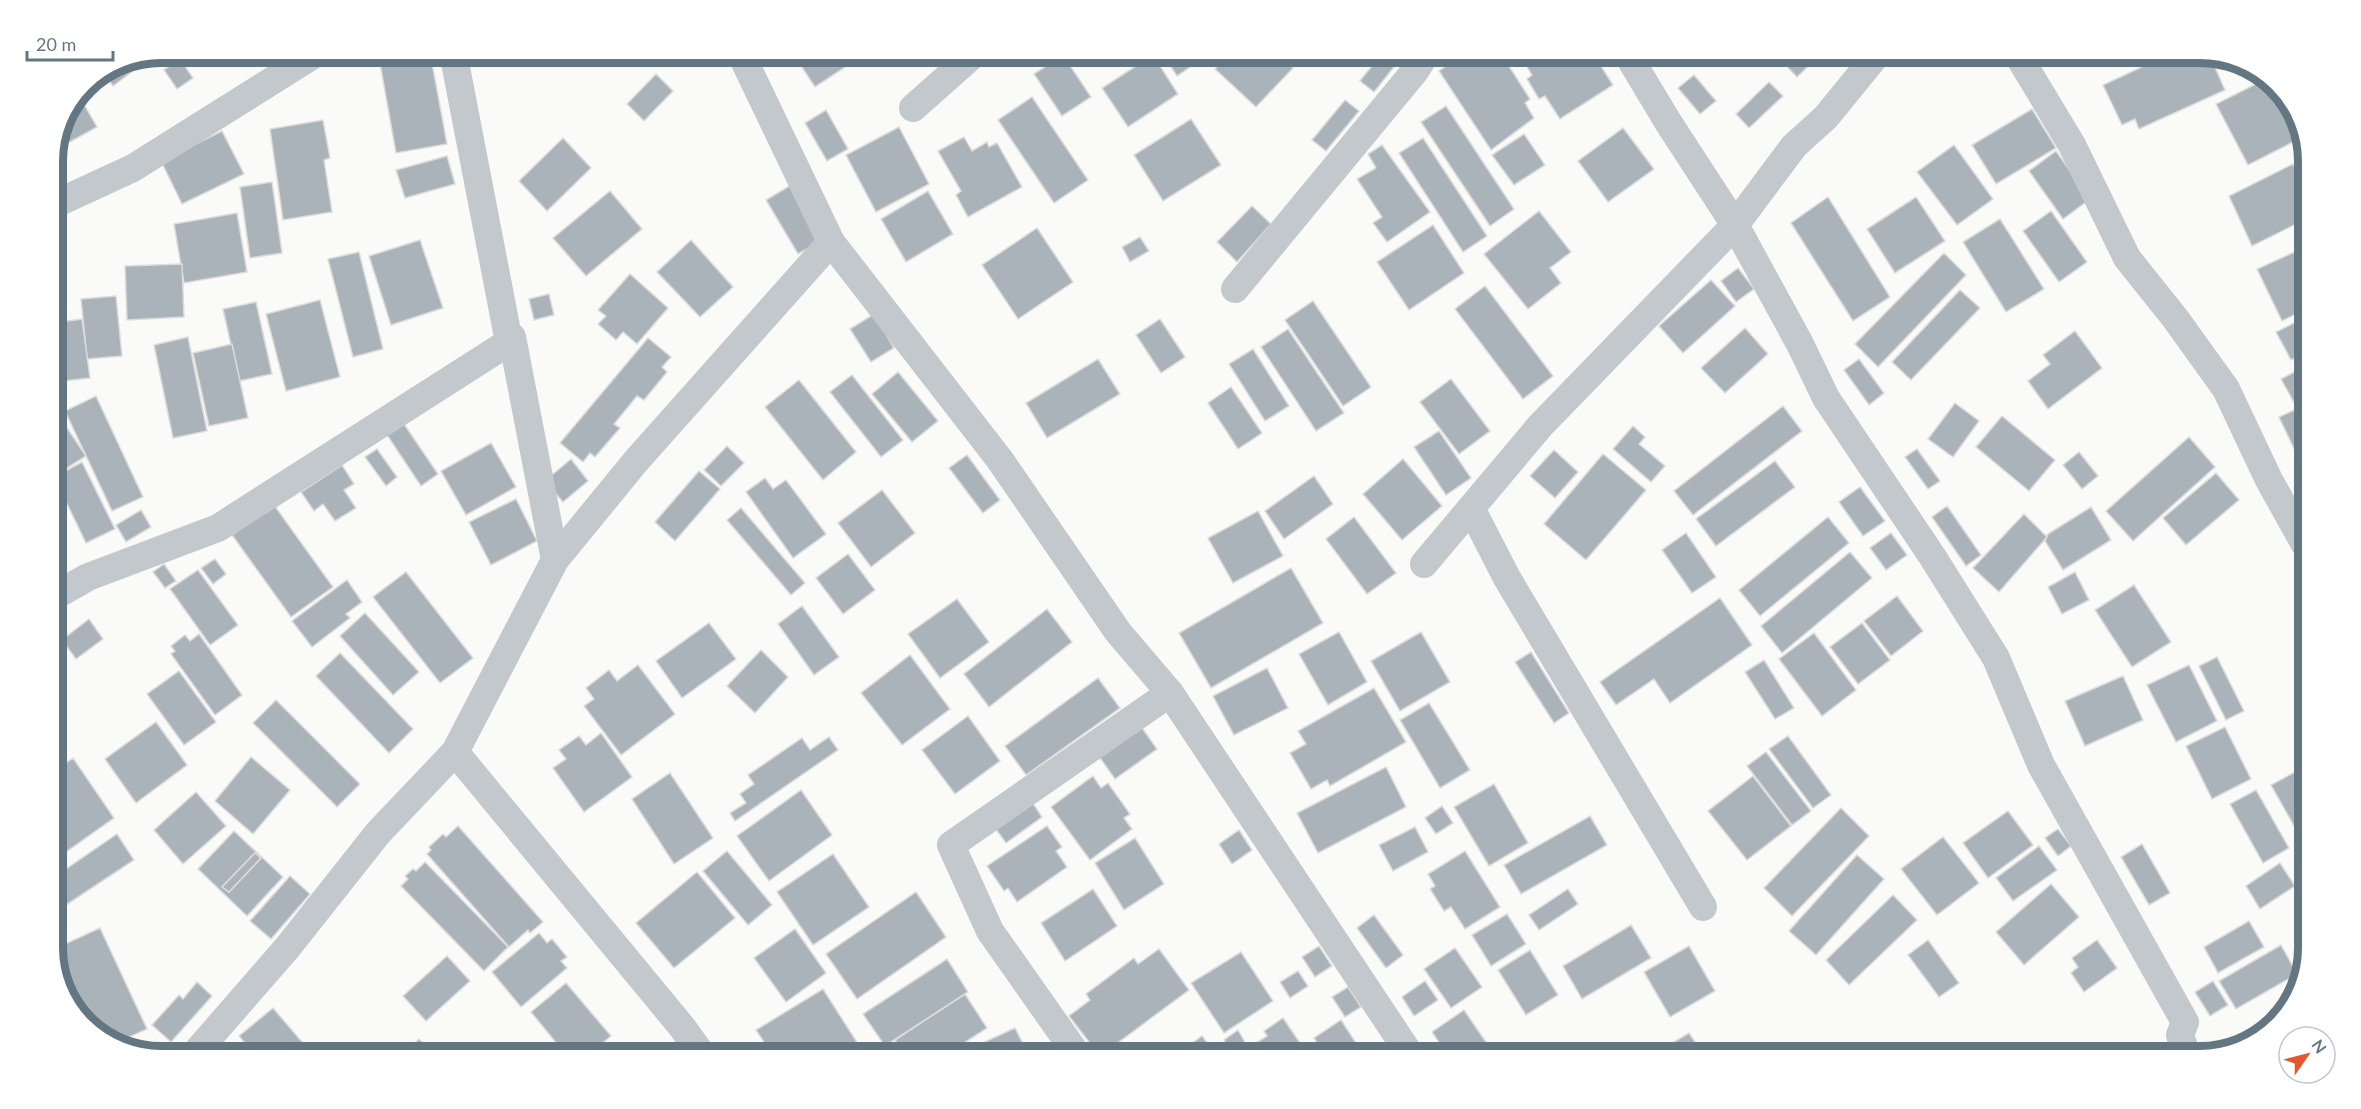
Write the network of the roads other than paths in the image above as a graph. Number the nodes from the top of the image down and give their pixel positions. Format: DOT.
graph roads {
  1 [pos="300,63"];
  2 [pos="455,63"];
  3 [pos="745,63"];
  4 [pos="964,63"];
  5 [pos="1420,63"];
  6 [pos="1633,63"];
  7 [pos="1870,63"];
  8 [pos="2023,63"];
  9 [pos="913,108"];
  10 [pos="63,200"];
  11 [pos="1735,225"];
  12 [pos="831,242"];
  13 [pos="1235,290"];
  14 [pos="508,342"];
  15 [pos="1471,508"];
  16 [pos="2298,532"];
  17 [pos="555,560"];
  18 [pos="1424,564"];
  19 [pos="63,591"];
  20 [pos="1170,693"];
  21 [pos="455,752"];
  22 [pos="1703,907"];
  23 [pos="202,1046"];
  24 [pos="696,1046"];
  25 [pos="1071,1046"];
  26 [pos="1404,1046"];
  27 [pos="2184,1046"];
  1 -- 10 [label="street"];
  2 -- 14 [label="street"];
  3 -- 12 [label="street"];
  4 -- 9 [label="street"];
  5 -- 13 [label="street"];
  6 -- 11 [label="street"];
  7 -- 11 [label="street"];
  8 -- 16 [label="street"];
  11 -- 15 [label="street"];
  11 -- 27 [label="street"];
  12 -- 17 [label="street"];
  12 -- 20 [label="street"];
  14 -- 17 [label="street"];
  14 -- 19 [label="street"];
  15 -- 18 [label="street"];
  15 -- 22 [label="street"];
  17 -- 21 [label="street"];
  20 -- 25 [label="street"];
  20 -- 26 [label="street"];
  21 -- 23 [label="street"];
  21 -- 24 [label="street"];
}
